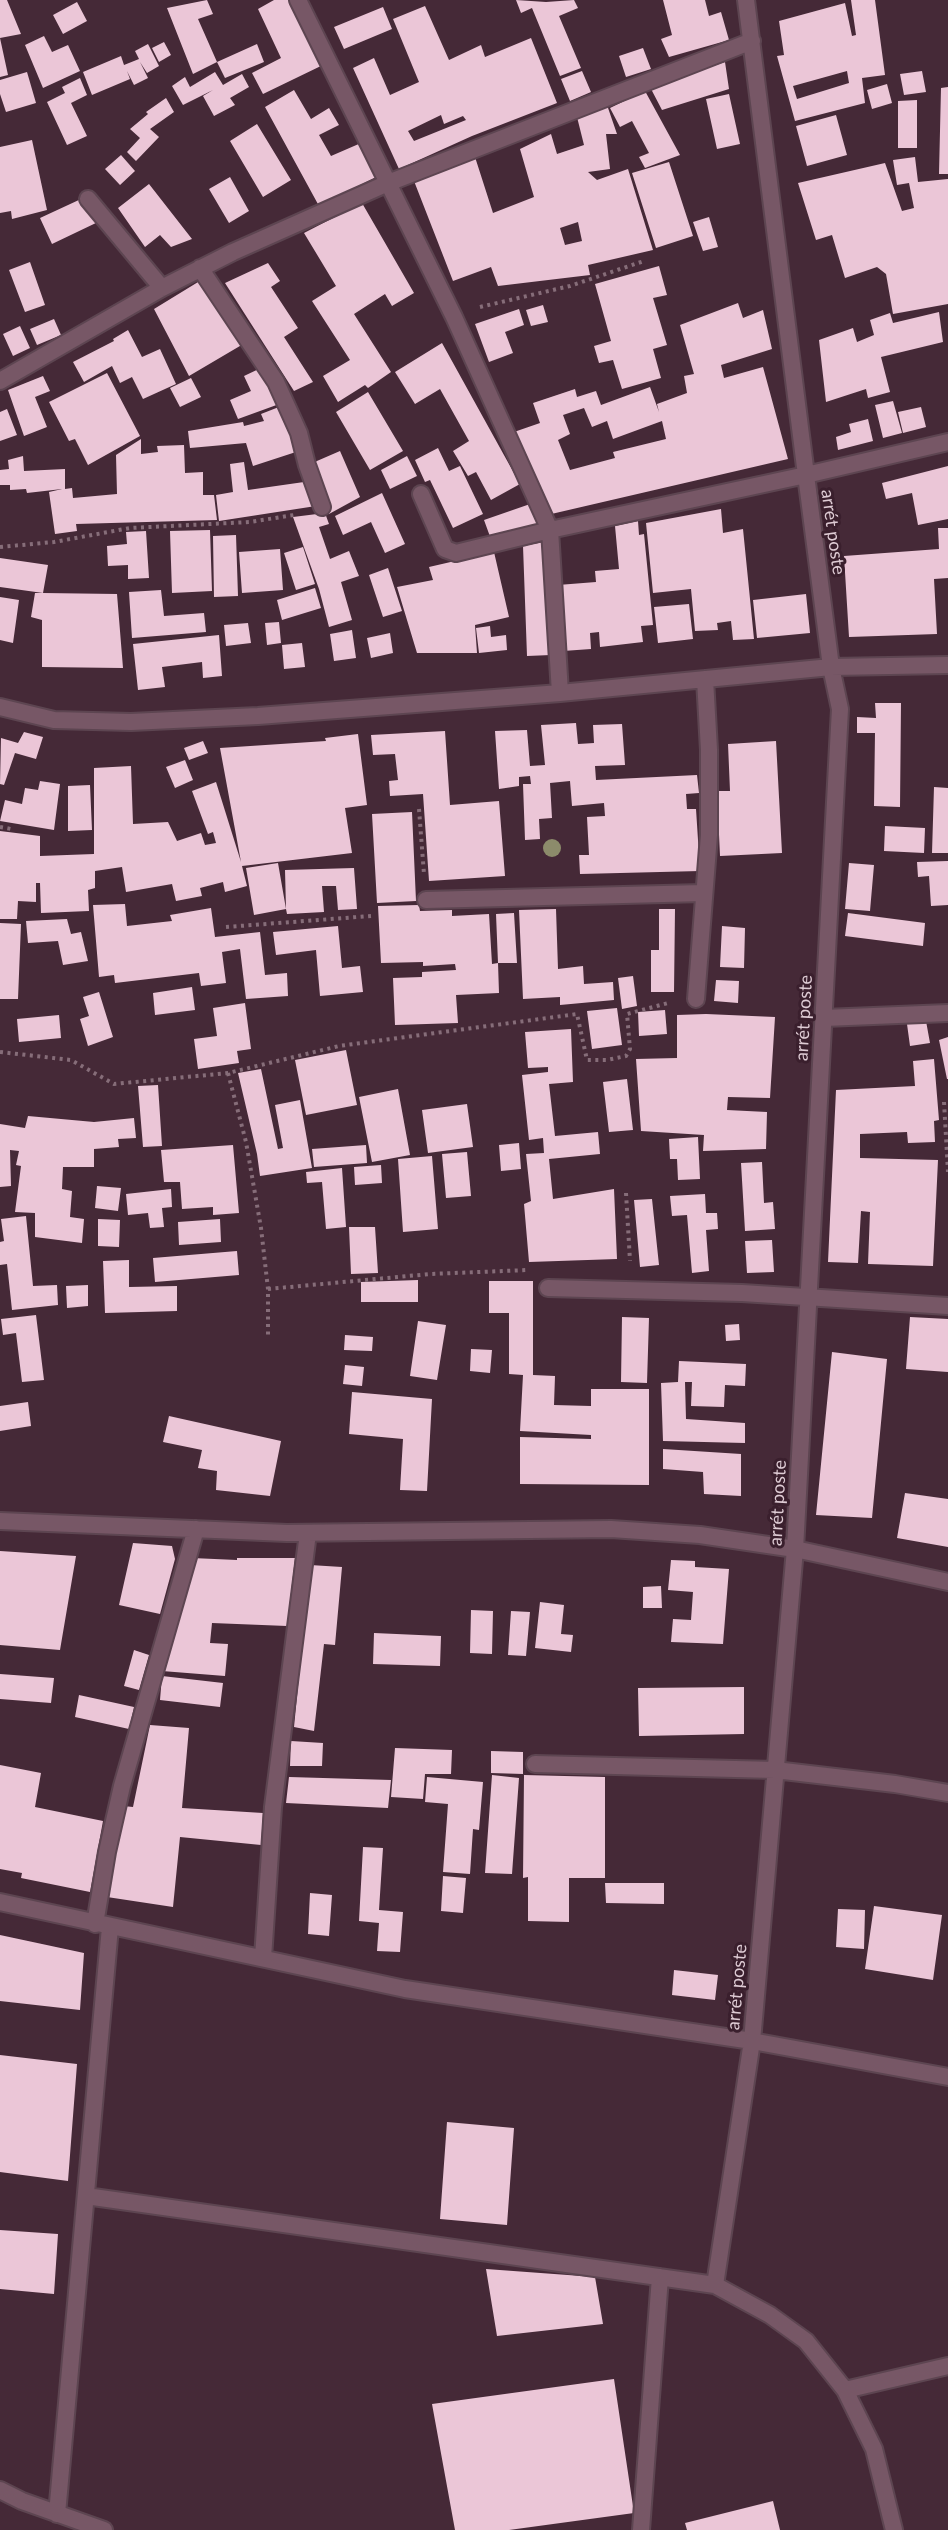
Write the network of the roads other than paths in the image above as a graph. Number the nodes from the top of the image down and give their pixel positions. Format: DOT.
graph roads {
  1 [pos="298,0"];
  2 [pos="746,0"];
  3 [pos="752,41"];
  4 [pos="388,183"];
  5 [pos="88,199"];
  6 [pos="200,268"];
  7 [pos="162,288"];
  8 [pos="0,381"];
  9 [pos="948,442"];
  10 [pos="806,476"];
  11 [pos="421,494"];
  12 [pos="322,507"];
  13 [pos="550,530"];
  14 [pos="948,665"];
  15 [pos="831,667"];
  16 [pos="705,679"];
  17 [pos="561,693"];
  18 [pos="0,707"];
  19 [pos="703,893"];
  20 [pos="426,900"];
  21 [pos="696,999"];
  22 [pos="948,1013"];
  23 [pos="824,1018"];
  24 [pos="548,1288"];
  25 [pos="809,1297"];
  26 [pos="948,1306"];
  27 [pos="0,1521"];
  28 [pos="196,1529"];
  29 [pos="308,1533"];
  30 [pos="795,1549"];
  31 [pos="948,1582"];
  32 [pos="535,1764"];
  33 [pos="775,1770"];
  34 [pos="948,1793"];
  35 [pos="0,1902"];
  36 [pos="102,1925"];
  37 [pos="263,1958"];
  38 [pos="752,2041"];
  39 [pos="948,2077"];
  40 [pos="86,2196"];
  41 [pos="660,2277"];
  42 [pos="715,2285"];
  43 [pos="948,2366"];
  44 [pos="845,2390"];
  45 [pos="0,2490"];
  46 [pos="57,2514"];
  47 [pos="101,2530"];
  48 [pos="640,2530"];
  49 [pos="894,2530"];
  1 -- 4 [label="street"];
  2 -- 3 [label="street, arrét poste"];
  3 -- 4 [label="street"];
  3 -- 10 [label="street, arrét poste"];
  4 -- 6 [label="street"];
  4 -- 13 [label="street"];
  5 -- 7 [label="street"];
  6 -- 7 [label="street"];
  6 -- 12 [label="street"];
  7 -- 8 [label="street"];
  9 -- 10 [label="street"];
  10 -- 13 [label="street"];
  10 -- 15 [label="street, arrét poste"];
  11 -- 13 [label="street"];
  13 -- 17 [label="street"];
  14 -- 15 [label="street"];
  15 -- 16 [label="street"];
  15 -- 23 [label="street, arrét poste"];
  16 -- 17 [label="street"];
  16 -- 19 [label="street"];
  17 -- 18 [label="street"];
  19 -- 20 [label="street"];
  19 -- 21 [label="street"];
  22 -- 23 [label="street"];
  23 -- 25 [label="street, arrét poste"];
  24 -- 25 [label="street"];
  25 -- 26 [label="street"];
  25 -- 30 [label="street, arrét poste"];
  27 -- 28 [label="street"];
  28 -- 29 [label="street"];
  28 -- 36 [label="street"];
  29 -- 30 [label="street"];
  29 -- 37 [label="street"];
  30 -- 31 [label="street"];
  30 -- 33 [label="street, arrét poste"];
  32 -- 33 [label="street"];
  33 -- 34 [label="street"];
  33 -- 38 [label="street, arrét poste"];
  35 -- 36 [label="street"];
  36 -- 37 [label="street"];
  36 -- 40 [label="street"];
  37 -- 38 [label="street"];
  38 -- 39 [label="street"];
  38 -- 42 [label="street, arrét poste"];
  40 -- 41 [label="street"];
  40 -- 46 [label="street"];
  41 -- 42 [label="street"];
  41 -- 48 [label="street"];
  42 -- 44 [label="street"];
  43 -- 44 [label="street"];
  44 -- 49 [label="street"];
  45 -- 46 [label="street"];
  46 -- 47 [label="street"];
}
